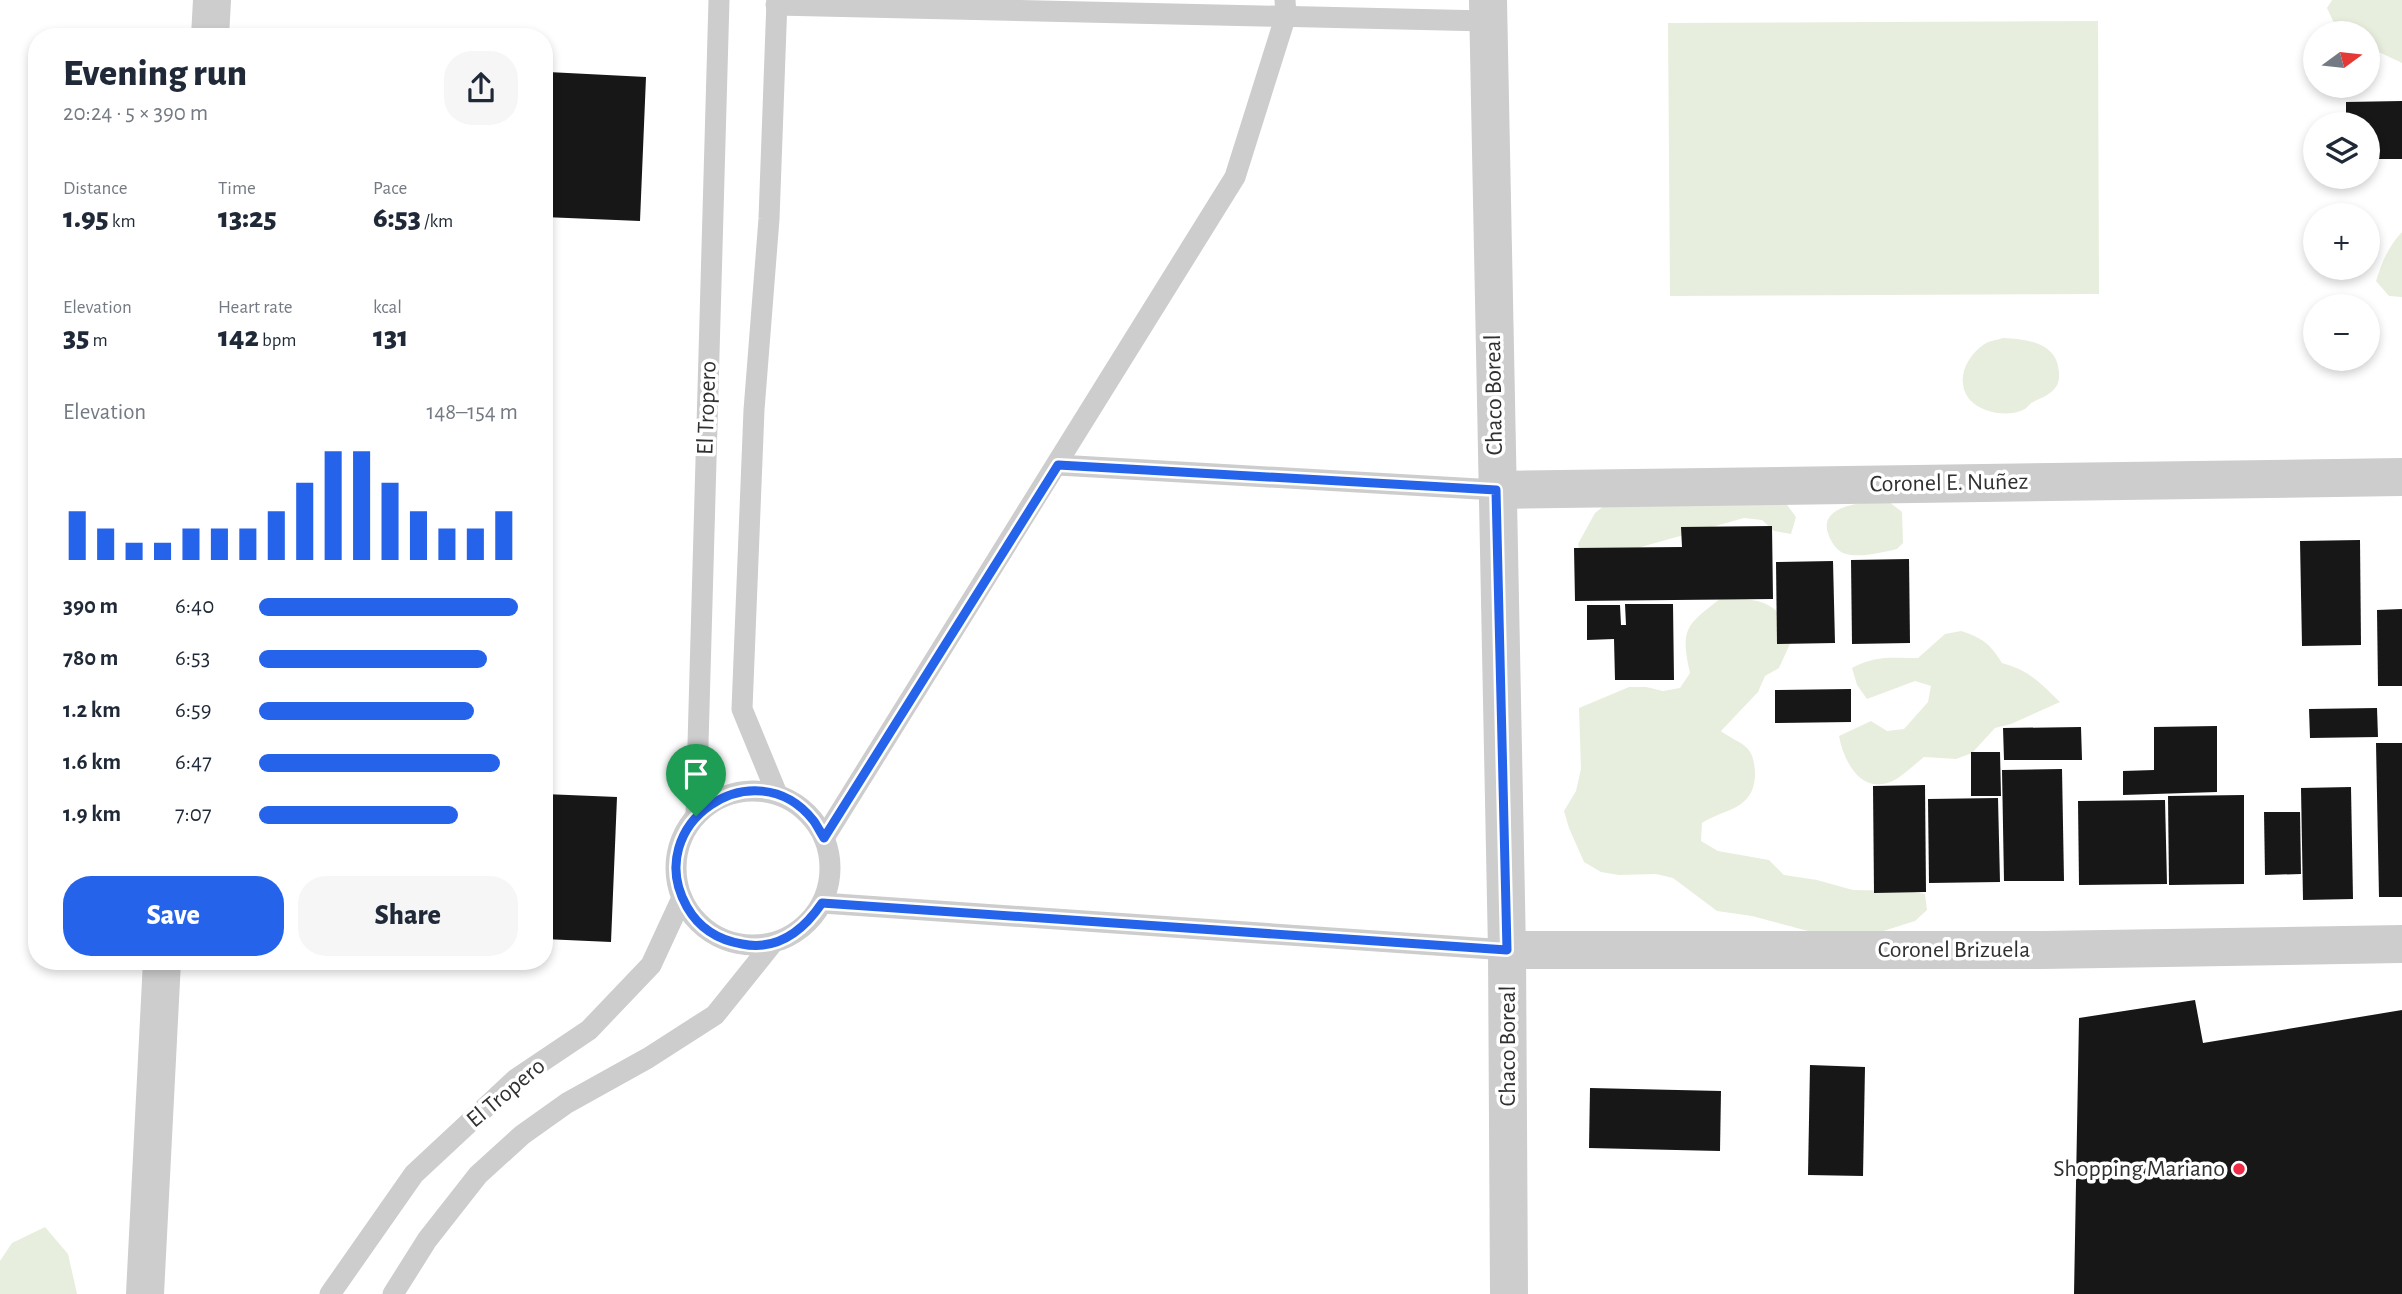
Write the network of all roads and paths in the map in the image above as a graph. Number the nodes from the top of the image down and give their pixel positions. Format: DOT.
graph roads {
  1 [pos="212,0"];
  2 [pos="719,0"];
  3 [pos="776,2"];
  4 [pos="1285,8"];
  5 [pos="1487,11"];
  6 [pos="211,28"];
  7 [pos="1058,465"];
  8 [pos="2402,477"];
  9 [pos="1496,490"];
  10 [pos="777,794"];
  11 [pos="696,816"];
  12 [pos="824,838"];
  13 [pos="682,898"];
  14 [pos="822,903"];
  15 [pos="772,944"];
  16 [pos="2402,944"];
  17 [pos="1507,950"];
  18 [pos="162,970"];
  19 [pos="145,1294"];
  20 [pos="330,1294"];
  21 [pos="393,1294"];
  22 [pos="1509,1294"];
  1 -- 6 [label="street"];
  2 -- 11 [label="lane, El Tropero"];
  3 -- 4 [label="lane"];
  3 -- 10 [label="lane, El Tropero"];
  4 -- 5 [label="lane"];
  4 -- 7 [label="lane"];
  5 -- 9 [label="street, Chaco Boreal"];
  7 -- 9 [label="lane"];
  7 -- 12 [label="lane"];
  8 -- 9 [label="street, Coronel E. Nuñez"];
  9 -- 17 [label="street, Chaco Boreal"];
  10 -- 11 [label="lane"];
  10 -- 12 [label="lane"];
  11 -- 13 [label="lane"];
  12 -- 14 [label="lane"];
  13 -- 15 [label="lane"];
  13 -- 20 [label="lane, El Tropero"];
  14 -- 15 [label="lane"];
  14 -- 17 [label="lane"];
  15 -- 21 [label="lane, El Tropero"];
  16 -- 17 [label="street, Coronel Brizuela"];
  17 -- 22 [label="street, Chaco Boreal"];
  18 -- 19 [label="street"];
}
